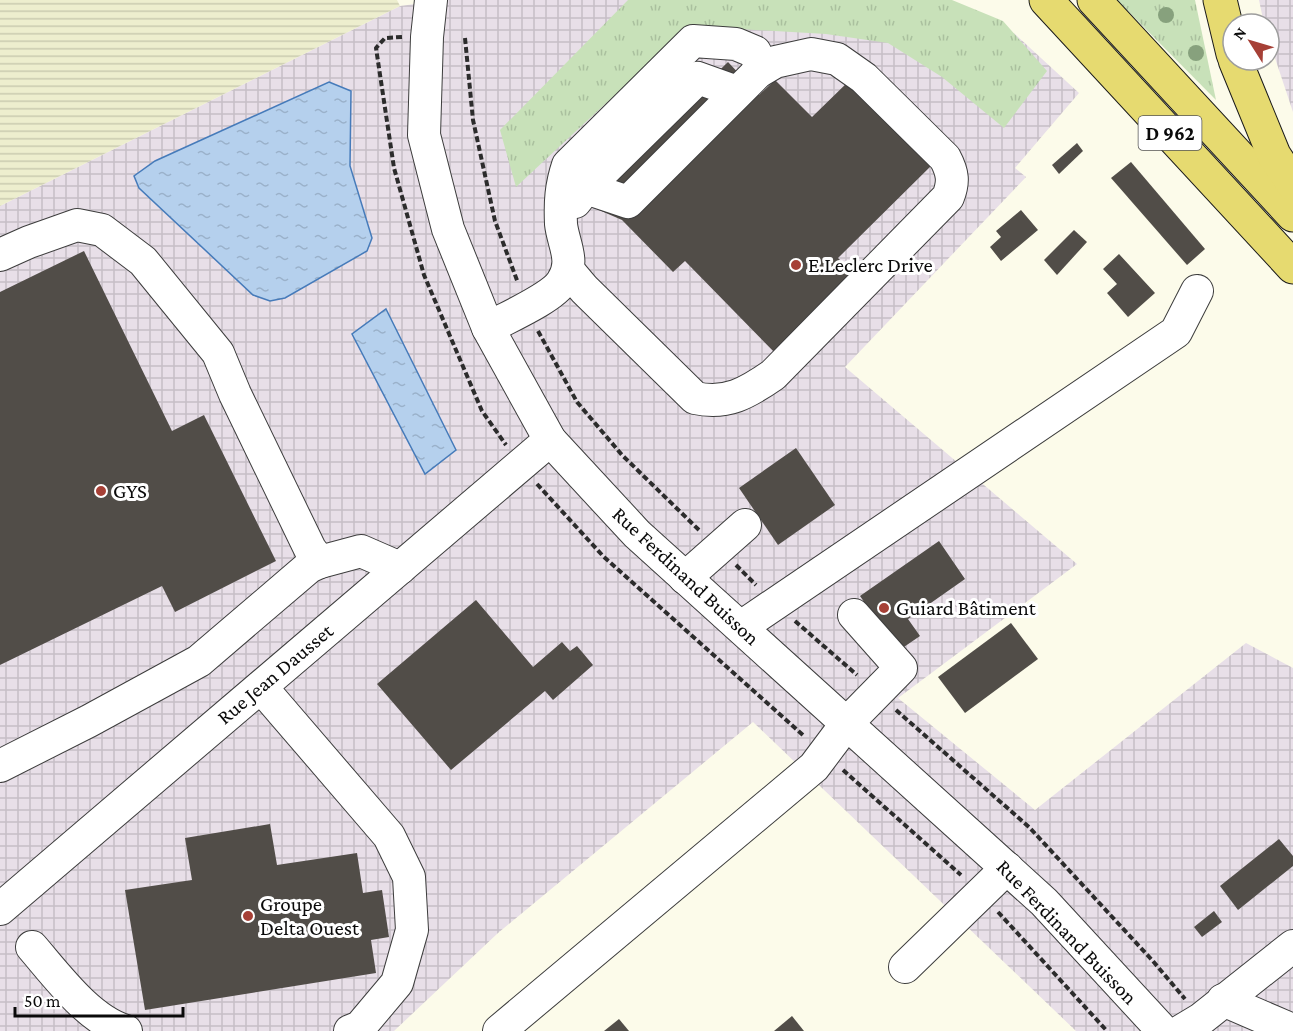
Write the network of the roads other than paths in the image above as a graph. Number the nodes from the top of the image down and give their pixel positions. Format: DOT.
graph roads {
  1 [pos="431,0"];
  2 [pos="1025,0"];
  3 [pos="1094,0"];
  4 [pos="1054,8"];
  5 [pos="1240,72"];
  6 [pos="759,75"];
  7 [pos="1293,184"];
  8 [pos="1293,215"];
  9 [pos="561,226"];
  10 [pos="0,255"];
  11 [pos="1293,267"];
  12 [pos="568,270"];
  13 [pos="1197,291"];
  14 [pos="488,328"];
  15 [pos="550,440"];
  16 [pos="745,525"];
  17 [pos="320,562"];
  18 [pos="400,568"];
  19 [pos="686,578"];
  20 [pos="854,615"];
  21 [pos="741,627"];
  22 [pos="261,687"];
  23 [pos="847,723"];
  24 [pos="0,766"];
  25 [pos="1007,868"];
  26 [pos="0,909"];
  27 [pos="1293,946"];
  28 [pos="32,947"];
  29 [pos="905,967"];
  30 [pos="1223,1000"];
  31 [pos="1290,1029"];
  32 [pos="126,1031"];
  33 [pos="350,1031"];
  34 [pos="499,1031"];
  35 [pos="1162,1031"];
  36 [pos="1181,1031"];
  1 -- 14 [label="street, Rue Ferdinand Buisson"];
  2 -- 4 [label="main road"];
  3 -- 8 [label="main road, D 962"];
  4 -- 11 [label="main road, D 962"];
  5 -- 7 [label="main road"];
  6 -- 9 [label="street"];
  6 -- 9 [label="street"];
  6 -- 12 [label="street"];
  9 -- 12 [label="street"];
  10 -- 17 [label="street"];
  12 -- 14 [label="street"];
  13 -- 21 [label="street"];
  14 -- 15 [label="street, Rue Ferdinand Buisson"];
  15 -- 18 [label="street, Rue Jean Dausset"];
  15 -- 19 [label="street, Rue Ferdinand Buisson"];
  16 -- 19 [label="street"];
  17 -- 18 [label="street"];
  17 -- 24 [label="street"];
  18 -- 22 [label="street, Rue Jean Dausset"];
  19 -- 21 [label="street, Rue Ferdinand Buisson"];
  20 -- 23 [label="street"];
  21 -- 23 [label="street, Rue Ferdinand Buisson"];
  22 -- 26 [label="street, Rue Jean Dausset"];
  22 -- 33 [label="street"];
  23 -- 25 [label="street, Rue Ferdinand Buisson"];
  23 -- 34 [label="street"];
  25 -- 29 [label="street"];
  25 -- 35 [label="street, Rue Ferdinand Buisson"];
  27 -- 30 [label="street"];
  28 -- 32 [label="street"];
  30 -- 31 [label="street"];
  30 -- 36 [label="street"];
}
